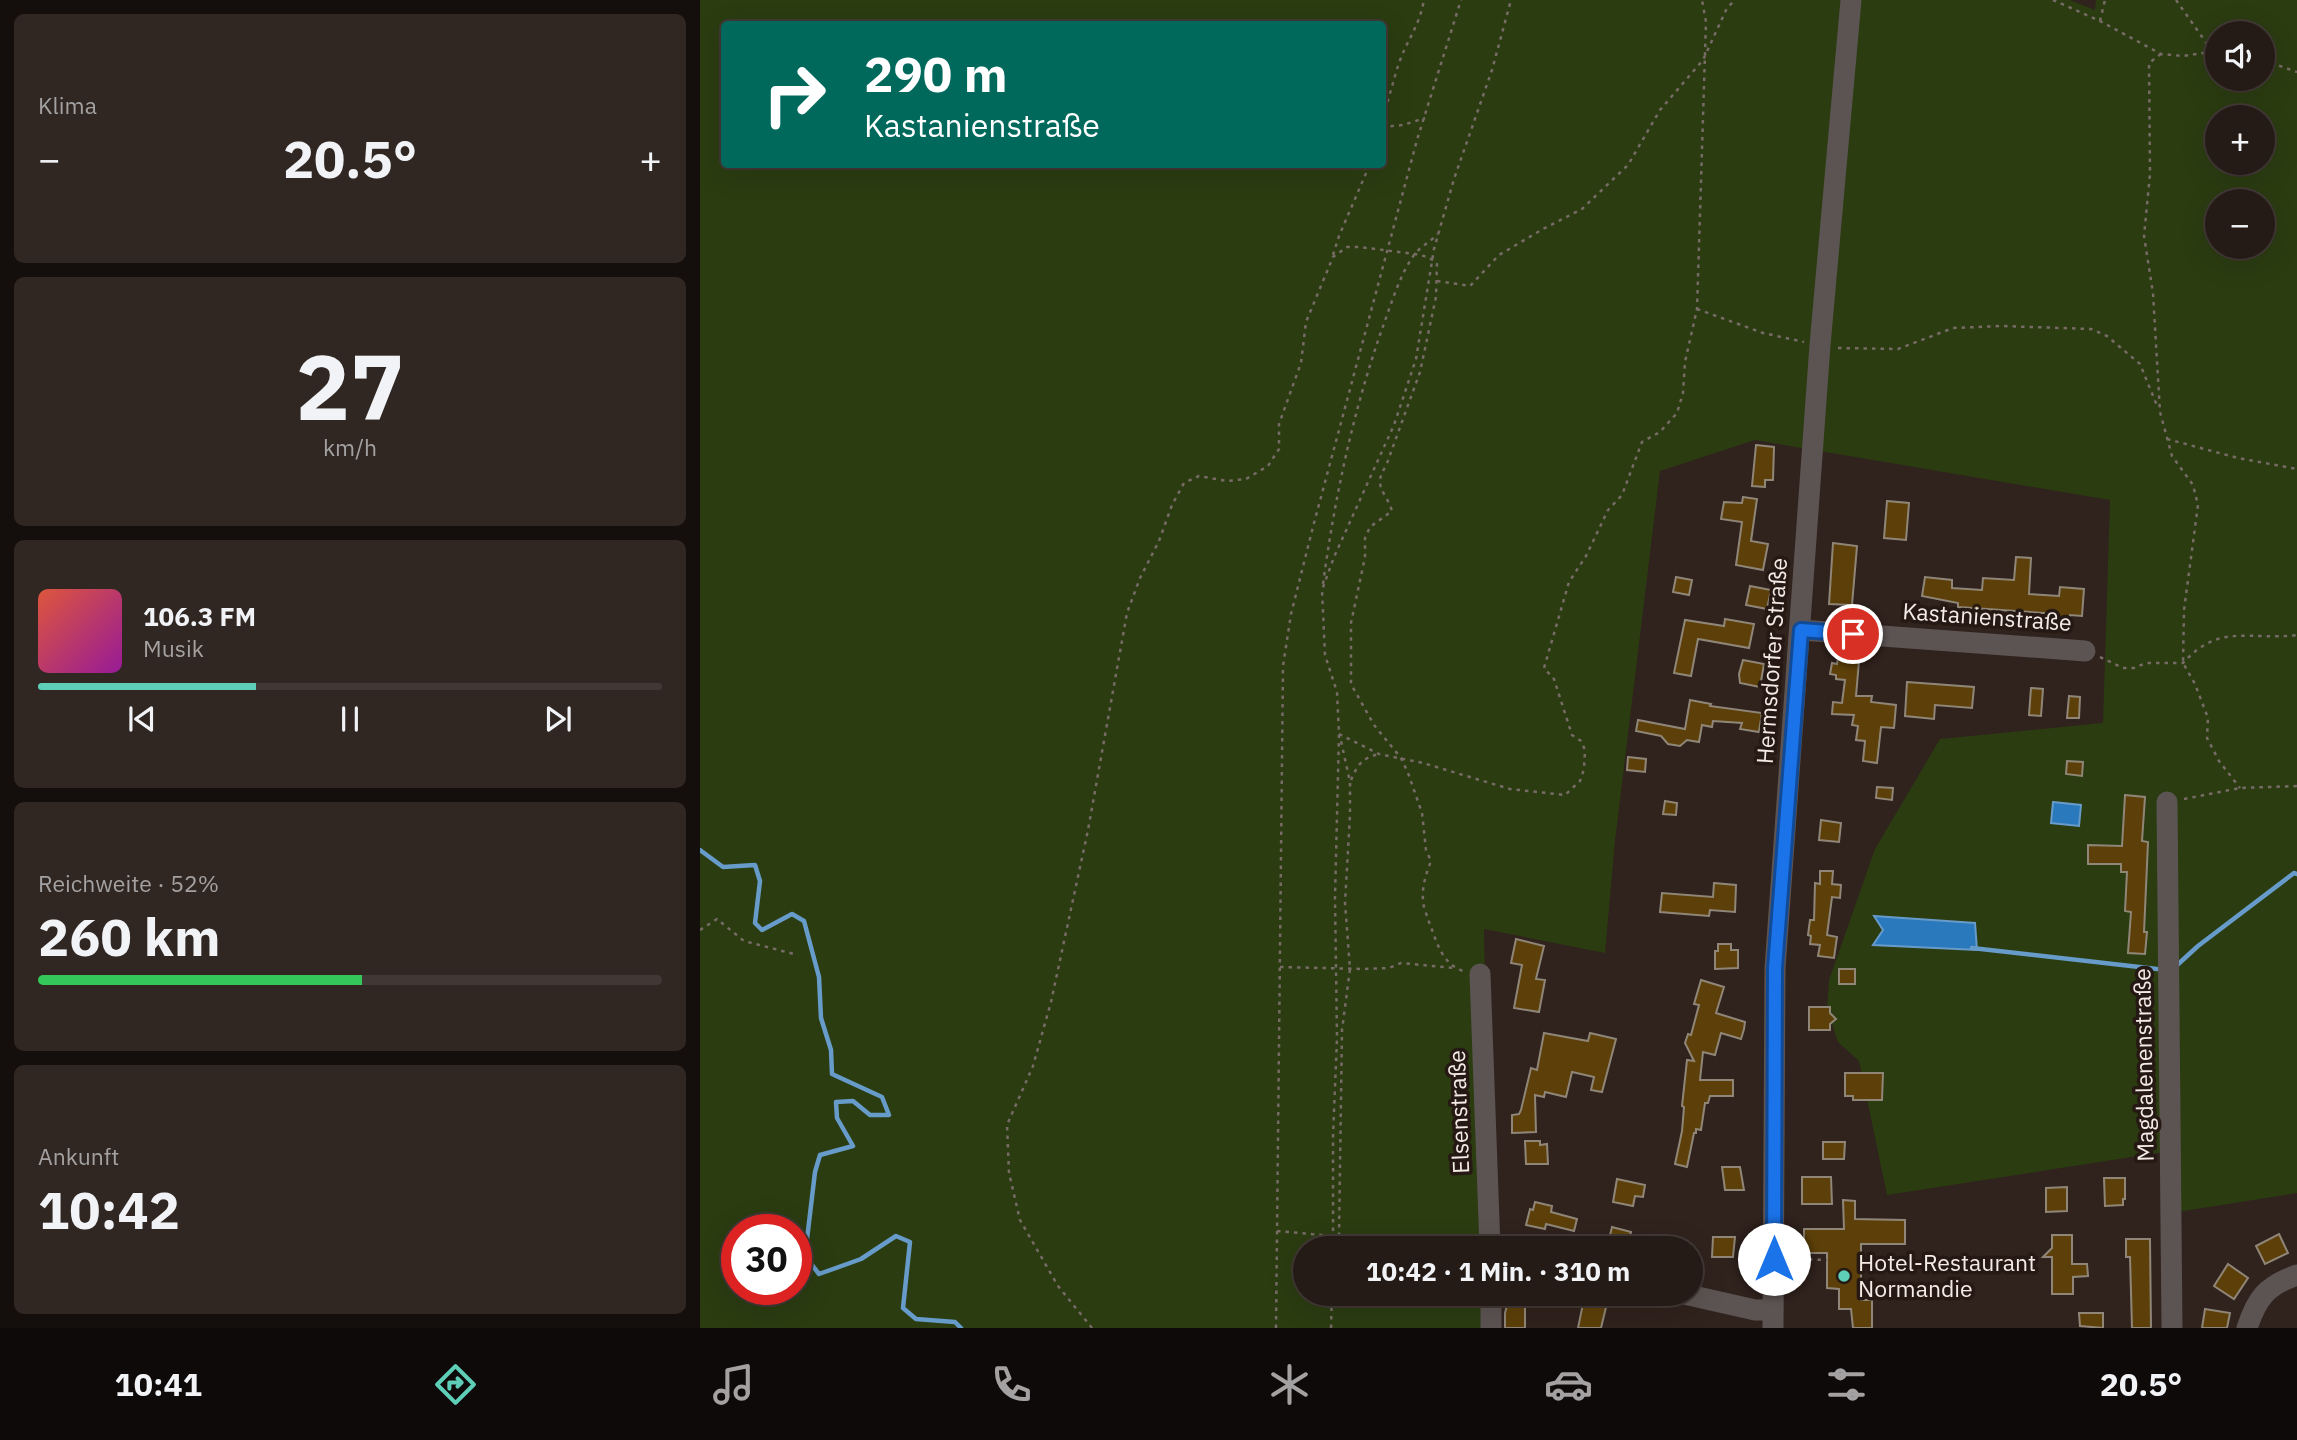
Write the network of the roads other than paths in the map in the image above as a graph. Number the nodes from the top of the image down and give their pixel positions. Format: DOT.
graph roads {
  1 [pos="1851,0"];
  2 [pos="1801,630"];
  3 [pos="2085,651"];
  4 [pos="2167,802"];
  5 [pos="1480,974"];
  6 [pos="1490,1236"];
  7 [pos="2297,1275"];
  8 [pos="1703,1298"];
  9 [pos="1491,1306"];
  10 [pos="1773,1319"];
  11 [pos="1491,1328"];
  12 [pos="2172,1328"];
  13 [pos="2247,1328"];
  1 -- 2 [label="street, Hermsdorfer Straße"];
  2 -- 3 [label="street, Kastanienstraße"];
  2 -- 10 [label="street, Hermsdorfer Straße"];
  4 -- 12 [label="street, Magdalenenstraße"];
  5 -- 6 [label="street, Elsenstraße"];
  7 -- 13 [label="street"];
  8 -- 10 [label="street"];
  9 -- 11 [label="street"];
}
